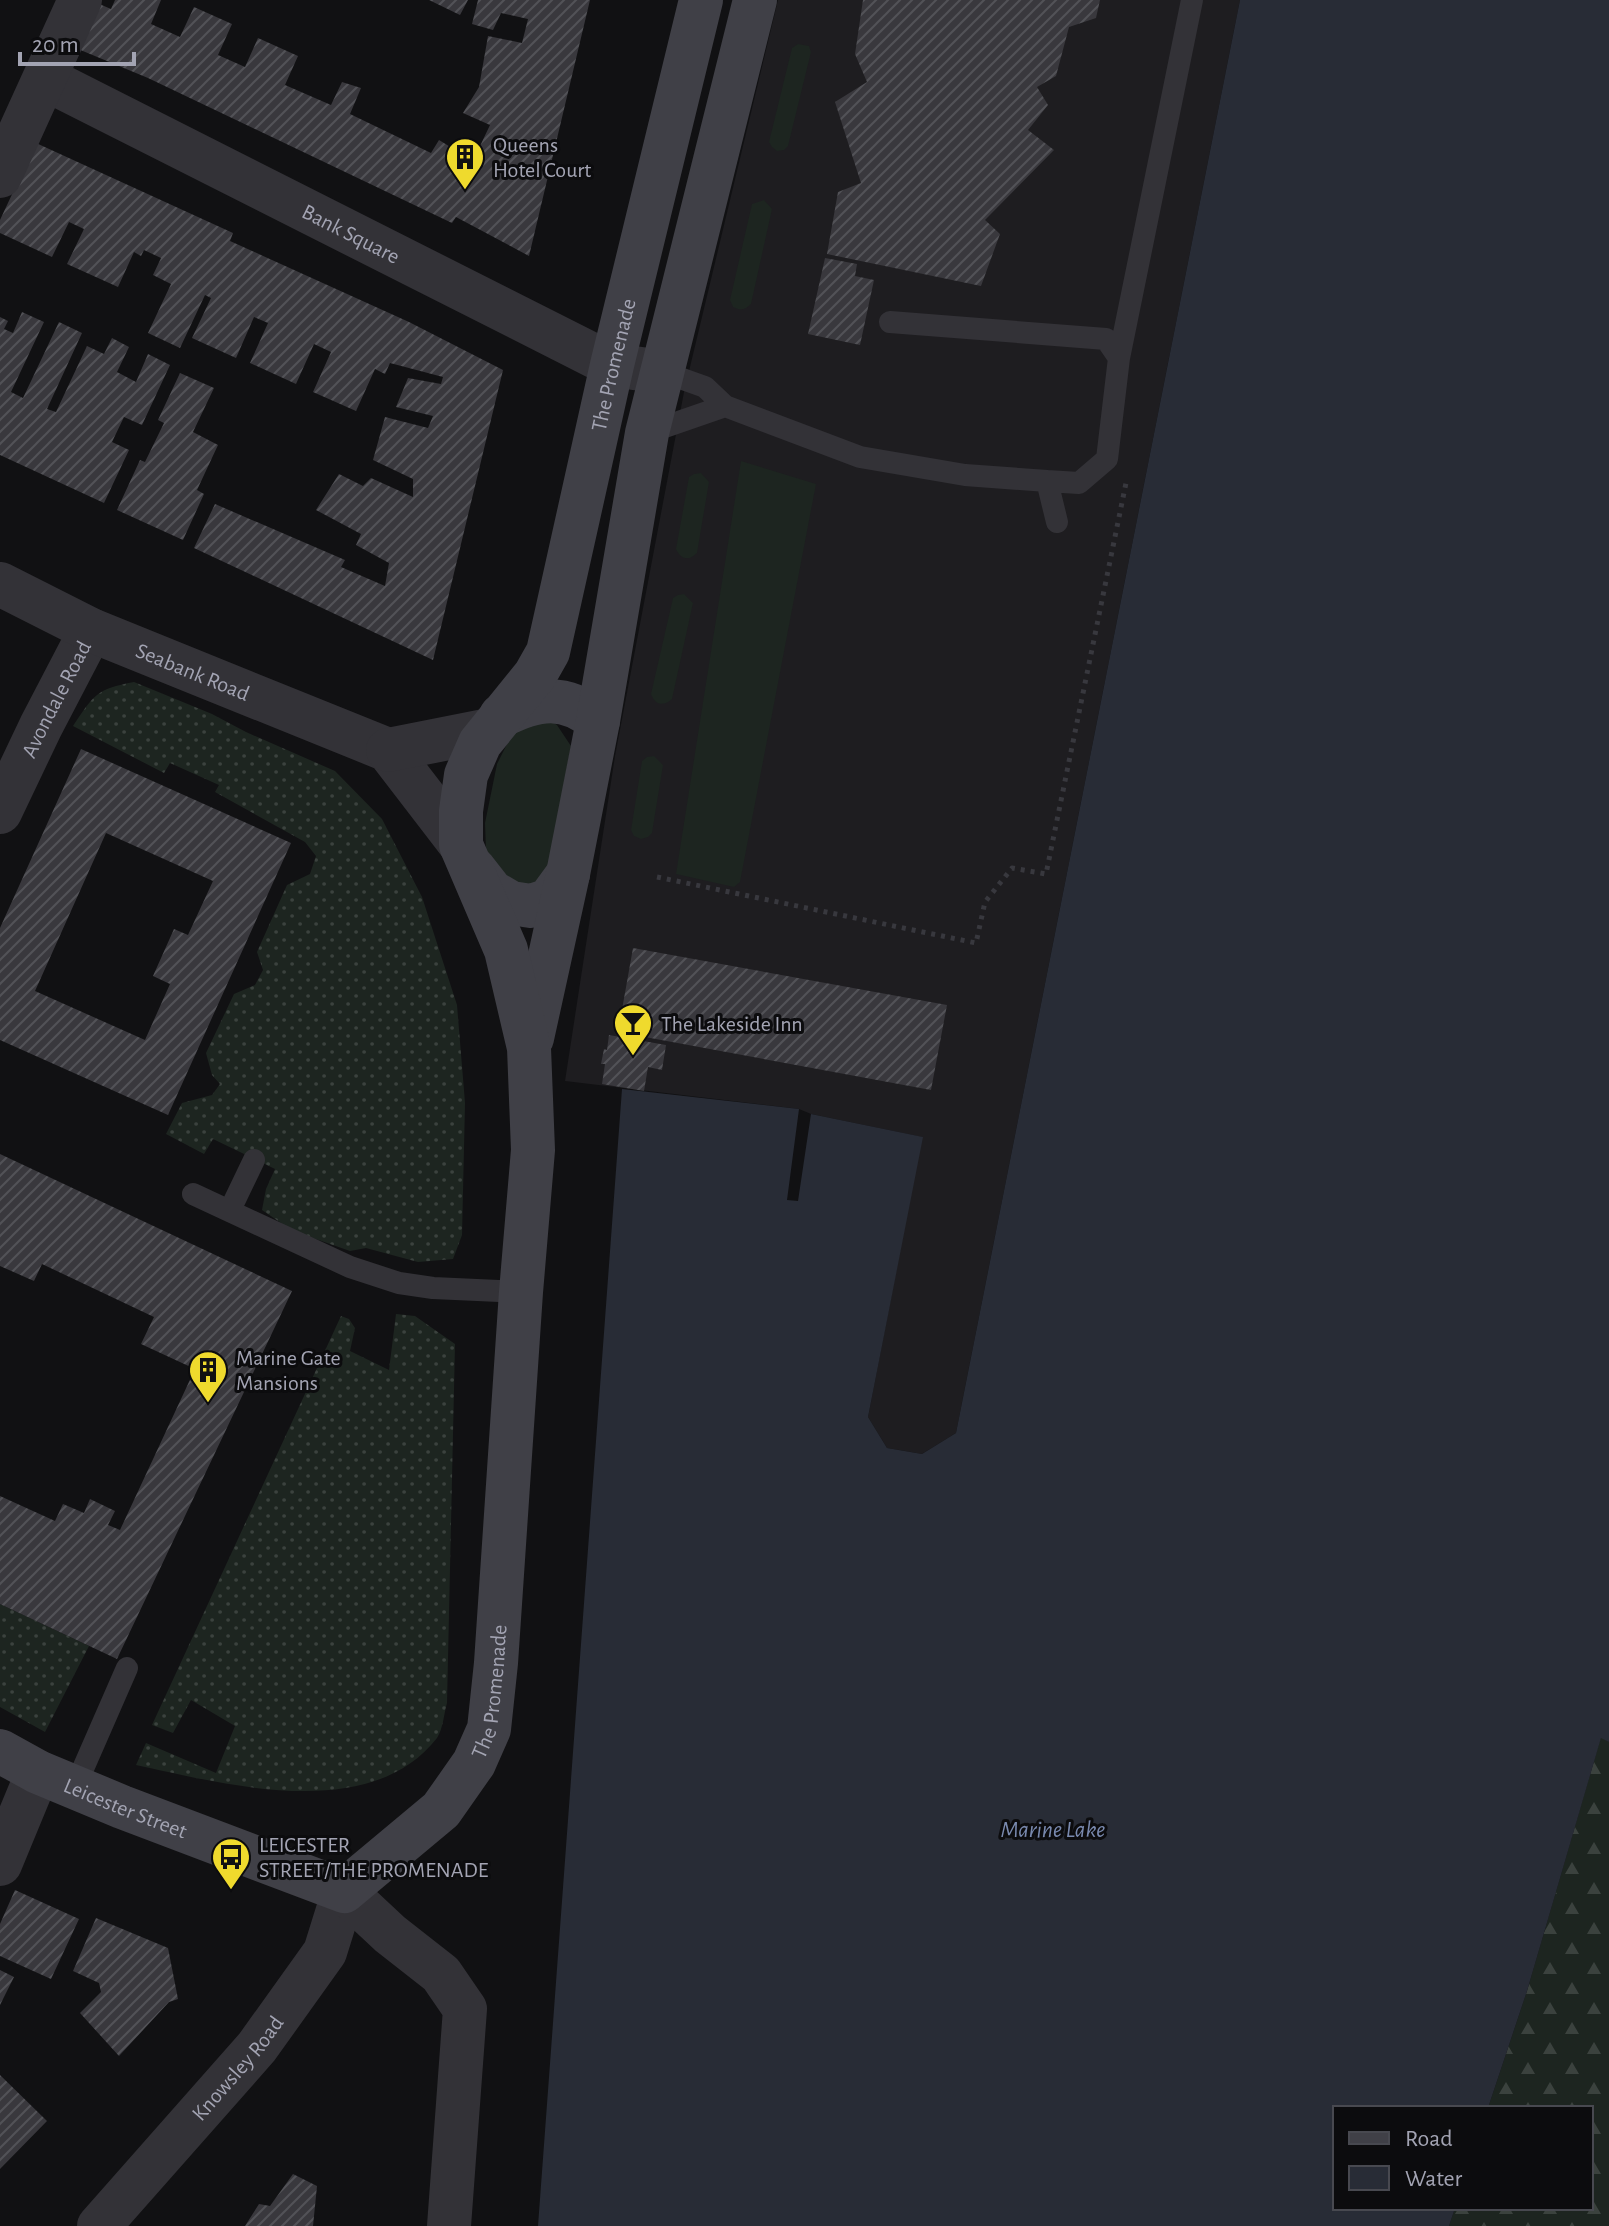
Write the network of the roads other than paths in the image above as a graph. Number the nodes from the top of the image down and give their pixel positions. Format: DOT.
graph roads {
  1 [pos="80,0"];
  2 [pos="701,0"];
  3 [pos="755,0"];
  4 [pos="1192,0"];
  5 [pos="46,79"];
  6 [pos="666,144"];
  7 [pos="715,163"];
  8 [pos="0,176"];
  9 [pos="890,322"];
  10 [pos="1119,358"];
  11 [pos="612,365"];
  12 [pos="663,372"];
  13 [pos="725,406"];
  14 [pos="647,433"];
  15 [pos="1047,481"];
  16 [pos="1057,522"];
  17 [pos="0,584"];
  18 [pos="91,630"];
  19 [pos="598,721"];
  20 [pos="495,723"];
  21 [pos="388,750"];
  22 [pos="0,812"];
  23 [pos="464,853"];
  24 [pos="568,874"];
  25 [pos="529,1048"];
  26 [pos="254,1160"];
  27 [pos="193,1194"];
  28 [pos="230,1210"];
  29 [pos="521,1292"];
  30 [pos="127,1668"];
  31 [pos="0,1751"];
  32 [pos="57,1780"];
  33 [pos="0,1864"];
  34 [pos="344,1891"];
  35 [pos="99,2226"];
  36 [pos="449,2226"];
  1 -- 5 [label="street"];
  2 -- 6 [label="main road, The Promenade"];
  3 -- 7 [label="main road, The Promenade"];
  4 -- 10 [label="lane"];
  5 -- 8 [label="street"];
  5 -- 11 [label="street, Bank Square"];
  6 -- 7 [label="main road"];
  6 -- 11 [label="main road, The Promenade"];
  7 -- 12 [label="main road, The Promenade"];
  9 -- 10 [label="lane"];
  10 -- 15 [label="lane"];
  11 -- 12 [label="street, Bank Square"];
  11 -- 20 [label="main road, The Promenade"];
  12 -- 13 [label="lane"];
  12 -- 14 [label="main road, The Promenade"];
  13 -- 14 [label="lane"];
  13 -- 15 [label="lane"];
  14 -- 19 [label="main road, The Promenade"];
  15 -- 16 [label="lane"];
  17 -- 18 [label="street, Seabank Road"];
  18 -- 21 [label="street, Seabank Road"];
  18 -- 22 [label="street, Avondale Road"];
  19 -- 20 [label="main road"];
  19 -- 24 [label="main road, The Promenade"];
  20 -- 21 [label="street"];
  20 -- 23 [label="main road, The Promenade"];
  21 -- 23 [label="street"];
  23 -- 24 [label="main road"];
  23 -- 25 [label="main road, The Promenade"];
  24 -- 25 [label="main road, The Promenade"];
  25 -- 29 [label="main road, The Promenade"];
  26 -- 28 [label="lane"];
  27 -- 28 [label="lane"];
  28 -- 29 [label="lane"];
  29 -- 34 [label="main road, The Promenade"];
  30 -- 32 [label="lane"];
  31 -- 32 [label="main road, Leicester Street"];
  32 -- 33 [label="street"];
  32 -- 34 [label="main road, Leicester Street"];
  34 -- 35 [label="street, Knowsley Road"];
  34 -- 36 [label="street"];
}
